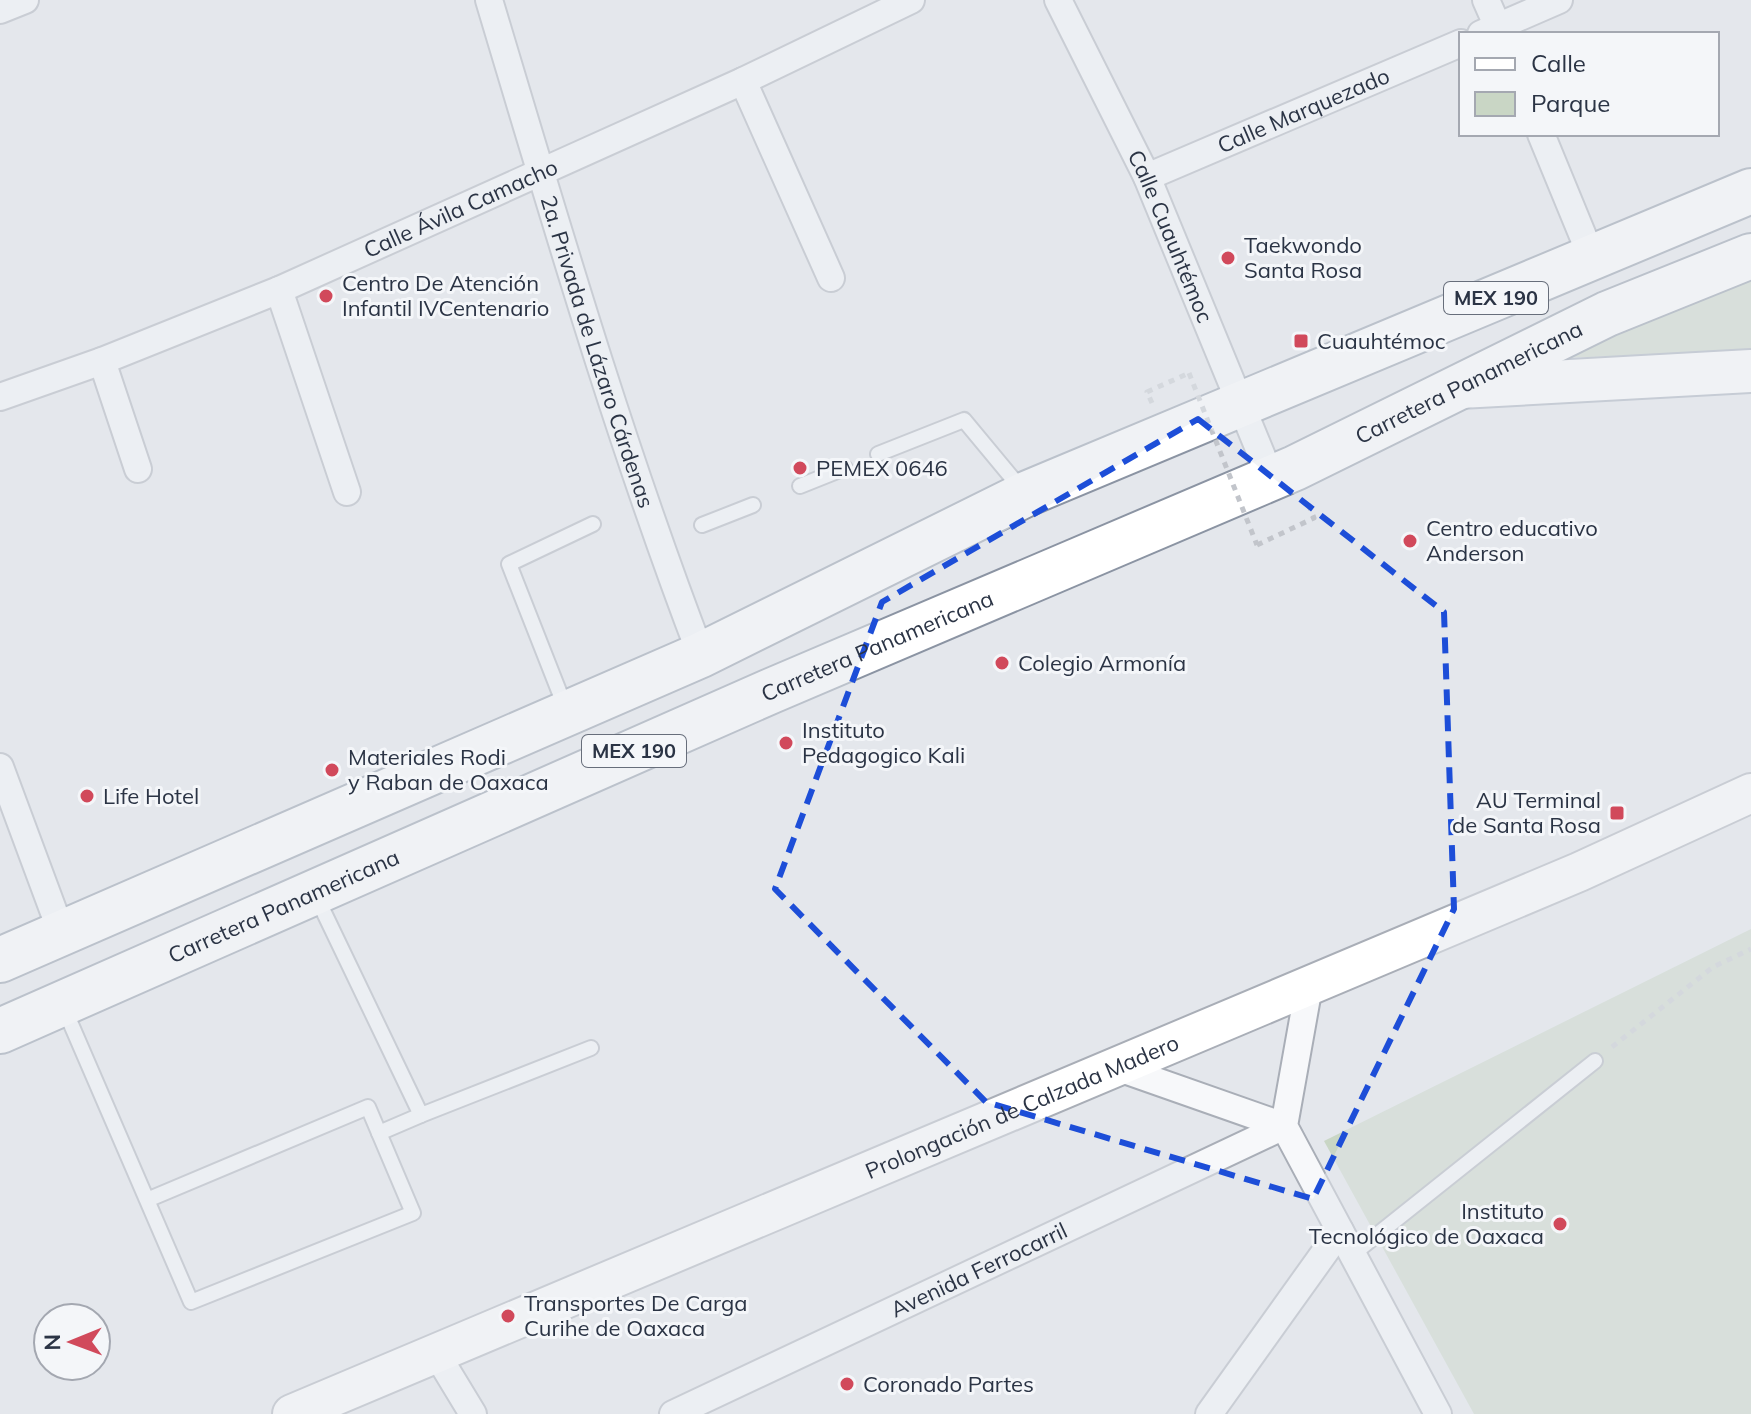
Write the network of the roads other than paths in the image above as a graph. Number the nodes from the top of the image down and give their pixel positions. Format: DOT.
graph roads {
  1 [pos="25,0"];
  2 [pos="489,0"];
  3 [pos="911,0"];
  4 [pos="1058,0"];
  5 [pos="1486,0"];
  6 [pos="1559,0"];
  7 [pos="0,10"];
  8 [pos="1493,32"];
  9 [pos="1459,44"];
  10 [pos="743,81"];
  11 [pos="1542,136"];
  12 [pos="540,171"];
  13 [pos="1147,177"];
  14 [pos="1751,191"];
  15 [pos="1751,256"];
  16 [pos="1592,258"];
  17 [pos="831,278"];
  18 [pos="279,290"];
  19 [pos="102,361"];
  20 [pos="1751,371"];
  21 [pos="1459,387"];
  22 [pos="0,397"];
  23 [pos="1240,405"];
  24 [pos="878,454"];
  25 [pos="845,468"];
  26 [pos="138,469"];
  27 [pos="1271,478"];
  28 [pos="800,486"];
  29 [pos="347,492"];
  30 [pos="1026,494"];
  31 [pos="753,505"];
  32 [pos="593,524"];
  33 [pos="702,525"];
  34 [pos="701,655"];
  35 [pos="568,713"];
  36 [pos="0,767"];
  37 [pos="1751,793"];
  38 [pos="314,892"];
  39 [pos="62,934"];
  40 [pos="0,960"];
  41 [pos="1309,986"];
  42 [pos="62,1004"];
  43 [pos="0,1031"];
  44 [pos="591,1048"];
  45 [pos="1595,1061"];
  46 [pos="1116,1067"];
  47 [pos="421,1115"];
  48 [pos="1284,1126"];
  49 [pos="379,1133"];
  50 [pos="147,1200"];
  51 [pos="1340,1231"];
  52 [pos="1353,1254"];
  53 [pos="436,1353"];
  54 [pos="292,1414"];
  55 [pos="473,1414"];
  56 [pos="673,1414"];
  57 [pos="1209,1414"];
  58 [pos="1438,1414"];
  1 -- 7 [label="street"];
  2 -- 12 [label="street, 2a. Privada de Lázaro Cárdenas"];
  3 -- 10 [label="street, Calle Ávila Camacho"];
  4 -- 13 [label="street, Calle Cuauhtémoc"];
  5 -- 8 [label="street"];
  6 -- 8 [label="street"];
  9 -- 13 [label="street, Calle Marquezado"];
  10 -- 12 [label="street, Calle Ávila Camacho"];
  10 -- 17 [label="street"];
  11 -- 16 [label="street"];
  12 -- 18 [label="street, Calle Ávila Camacho"];
  12 -- 34 [label="street, 2a. Privada de Lázaro Cárdenas"];
  13 -- 23 [label="street, Calle Cuauhtémoc"];
  14 -- 16 [label="highway, MEX 190"];
  15 -- 21 [label="highway, Carretera Panamericana / MEX 190"];
  16 -- 23 [label="highway, MEX 190"];
  18 -- 19 [label="street, Calle Ávila Camacho"];
  18 -- 29 [label="street"];
  19 -- 22 [label="street, Calle Ávila Camacho"];
  19 -- 26 [label="street"];
  20 -- 21 [label="main road, MEX 190"];
  21 -- 27 [label="highway, Carretera Panamericana / MEX 190"];
  23 -- 27 [label="street, Calle Cuauhtémoc"];
  23 -- 30 [label="highway, MEX 190"];
  24 -- 30 [label="lane"];
  25 -- 28 [label="lane"];
  27 -- 38 [label="highway, Carretera Panamericana / MEX 190"];
  30 -- 34 [label="highway, MEX 190"];
  31 -- 33 [label="lane"];
  32 -- 35 [label="lane"];
  34 -- 35 [label="highway, MEX 190"];
  35 -- 39 [label="highway, MEX 190"];
  36 -- 39 [label="street"];
  37 -- 41 [label="street, Prolongación de Calzada Madero"];
  38 -- 42 [label="highway, Carretera Panamericana / MEX 190"];
  38 -- 47 [label="lane"];
  39 -- 40 [label="highway, MEX 190"];
  41 -- 46 [label="street, Prolongación de Calzada Madero"];
  41 -- 48 [label="street"];
  42 -- 43 [label="highway, Carretera Panamericana / MEX 190"];
  42 -- 50 [label="lane"];
  44 -- 47 [label="lane"];
  45 -- 52 [label="lane"];
  46 -- 48 [label="street"];
  46 -- 53 [label="street, Prolongación de Calzada Madero"];
  47 -- 49 [label="lane"];
  48 -- 51 [label="street"];
  48 -- 56 [label="street, Avenida Ferrocarril"];
  49 -- 50 [label="lane"];
  49 -- 50 [label="lane"];
  51 -- 52 [label="street"];
  51 -- 57 [label="street"];
  52 -- 58 [label="street"];
  53 -- 54 [label="street, Prolongación de Calzada Madero"];
  53 -- 55 [label="street"];
}
